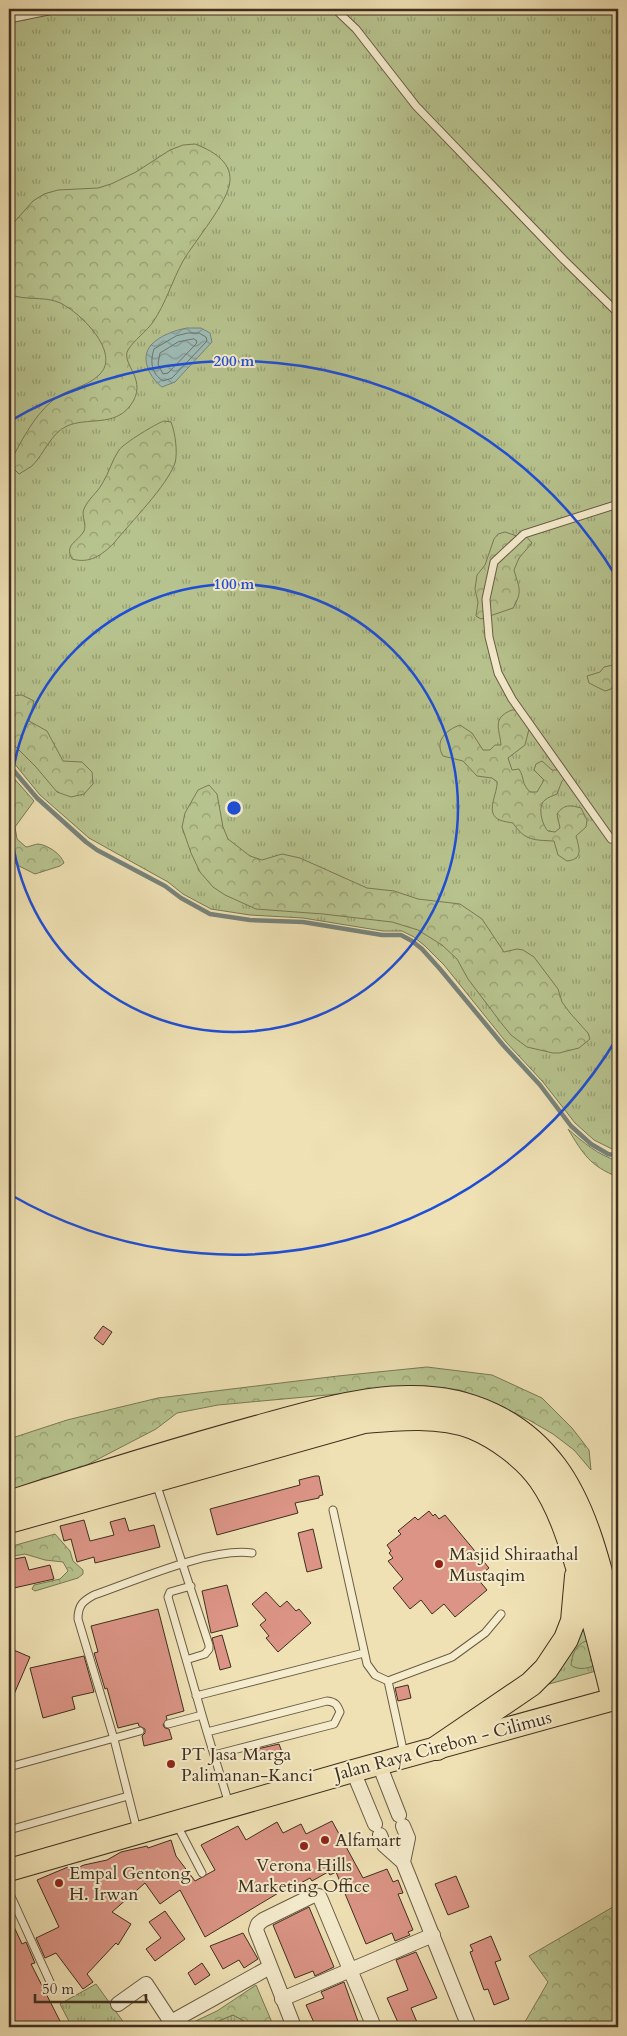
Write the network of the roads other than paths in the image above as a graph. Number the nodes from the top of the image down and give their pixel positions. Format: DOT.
graph roads {
  1 [pos="58,9"];
  2 [pos="336,9"];
  3 [pos="9,19"];
  4 [pos="618,312"];
  5 [pos="618,504"];
  6 [pos="611,839"];
  7 [pos="155,1479"];
  8 [pos="9,1503"];
  9 [pos="333,1510"];
  10 [pos="9,1521"];
  11 [pos="252,1553"];
  12 [pos="587,1563"];
  13 [pos="184,1564"];
  14 [pos="191,1586"];
  15 [pos="618,1594"];
  16 [pos="501,1614"];
  17 [pos="618,1641"];
  18 [pos="364,1653"];
  19 [pos="186,1659"];
  20 [pos="388,1681"];
  21 [pos="196,1696"];
  22 [pos="616,1698"];
  23 [pos="202,1715"];
  24 [pos="168,1724"];
  25 [pos="140,1731"];
  26 [pos="207,1732"];
  27 [pos="114,1739"];
  28 [pos="437,1748"];
  29 [pos="214,1755"];
  30 [pos="404,1757"];
  31 [pos="379,1764"];
  32 [pos="9,1767"];
  33 [pos="353,1771"];
  34 [pos="128,1796"];
  35 [pos="229,1806"];
  36 [pos="176,1822"];
  37 [pos="9,1830"];
  38 [pos="137,1832"];
  39 [pos="403,1862"];
  40 [pos="9,1870"];
  41 [pos="202,1873"];
  42 [pos="9,1892"];
  43 [pos="432,1935"];
  44 [pos="270,1967"];
  45 [pos="350,1970"];
  46 [pos="51,1984"];
  47 [pos="282,1999"];
  48 [pos="118,2004"];
  49 [pos="294,2027"];
  50 [pos="374,2027"];
  51 [pos="466,2027"];
  1 -- 3 [label="lane"];
  2 -- 4 [label="lane"];
  5 -- 6 [label="lane"];
  7 -- 10 [label="highway"];
  7 -- 12 [label="highway"];
  7 -- 13 [label="lane"];
  8 -- 12 [label="highway"];
  9 -- 18 [label="lane"];
  11 -- 13 [label="lane"];
  12 -- 15 [label="highway"];
  12 -- 17 [label="highway"];
  12 -- 22 [label="highway"];
  12 -- 28 [label="highway"];
  13 -- 14 [label="lane"];
  13 -- 27 [label="lane"];
  14 -- 19 [label="lane"];
  14 -- 19 [label="lane"];
  16 -- 20 [label="lane"];
  18 -- 20 [label="lane"];
  18 -- 21 [label="lane"];
  19 -- 21 [label="lane"];
  20 -- 30 [label="lane"];
  21 -- 23 [label="lane"];
  22 -- 28 [label="highway, Jalan Raya Cirebon - Cilimus"];
  23 -- 24 [label="lane"];
  23 -- 26 [label="lane"];
  25 -- 27 [label="lane"];
  26 -- 29 [label="lane"];
  26 -- 29 [label="lane"];
  27 -- 32 [label="lane"];
  27 -- 34 [label="lane"];
  28 -- 30 [label="highway, Jalan Raya Cirebon - Cilimus"];
  29 -- 35 [label="lane"];
  30 -- 31 [label="highway, Jalan Raya Cirebon - Cilimus"];
  31 -- 33 [label="highway, Jalan Raya Cirebon - Cilimus"];
  31 -- 39 [label="street"];
  33 -- 35 [label="highway, Jalan Raya Cirebon - Cilimus"];
  33 -- 39 [label="street"];
  34 -- 37 [label="lane"];
  34 -- 38 [label="lane"];
  35 -- 36 [label="highway, Jalan Raya Cirebon - Cilimus"];
  36 -- 38 [label="highway, Jalan Raya Cirebon - Cilimus"];
  36 -- 41 [label="lane"];
  38 -- 40 [label="highway, Jalan Raya Cirebon - Cilimus"];
  39 -- 43 [label="street"];
  42 -- 46 [label="lane"];
  43 -- 45 [label="street"];
  43 -- 51 [label="street"];
  44 -- 45 [label="street"];
  44 -- 47 [label="street"];
  44 -- 48 [label="street"];
  45 -- 47 [label="street"];
  45 -- 50 [label="street"];
  47 -- 49 [label="street"];
}
